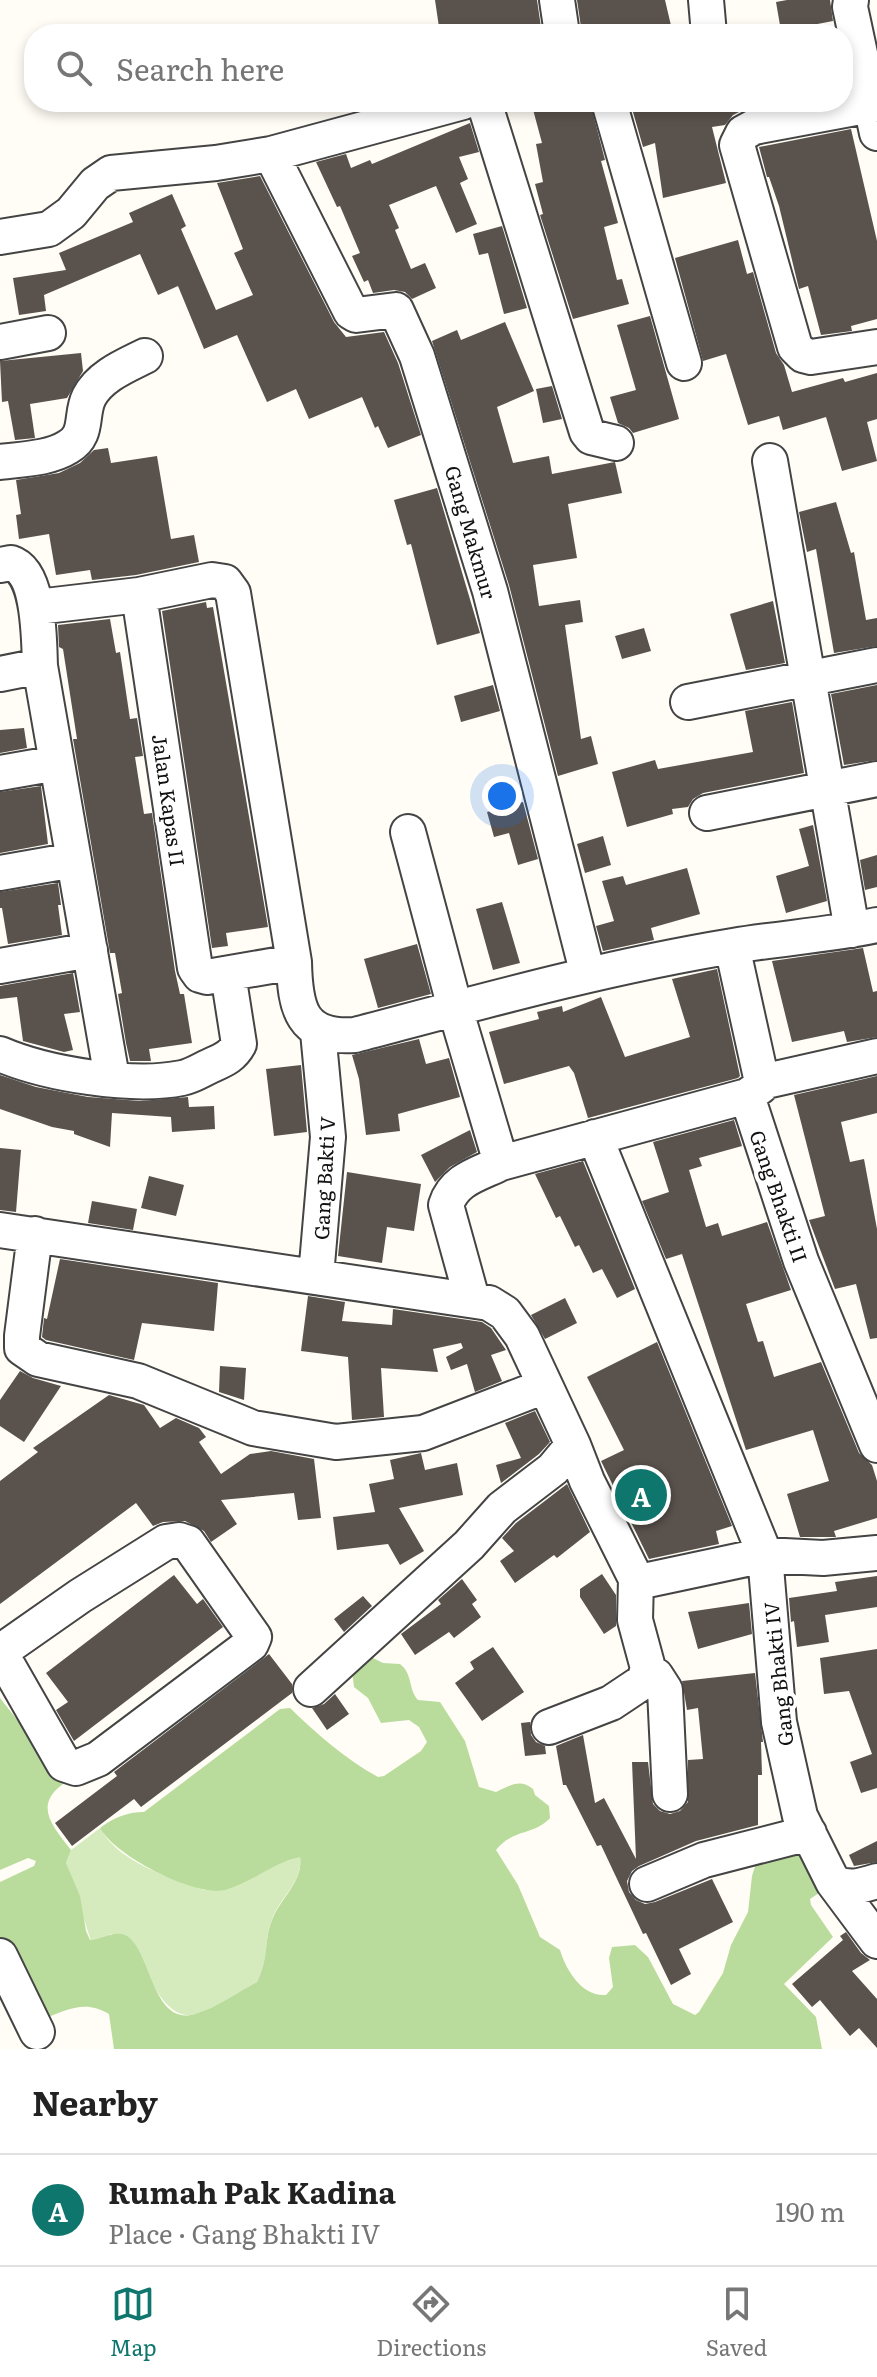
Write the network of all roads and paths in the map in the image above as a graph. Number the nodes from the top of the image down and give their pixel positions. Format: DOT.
graph roads {
  1 [pos="557,0"];
  2 [pos="706,0"];
  3 [pos="851,0"];
  4 [pos="561,24"];
  5 [pos="708,24"];
  6 [pos="426,112"];
  7 [pos="487,112"];
  8 [pos="612,112"];
  9 [pos="875,114"];
  10 [pos="271,154"];
  11 [pos="0,237"];
  12 [pos="48,333"];
  13 [pos="0,342"];
  14 [pos="877,347"];
  15 [pos="145,356"];
  16 [pos="684,363"];
  17 [pos="616,443"];
  18 [pos="770,461"];
  19 [pos="0,462"];
  20 [pos="0,565"];
  21 [pos="139,595"];
  22 [pos="37,607"];
  23 [pos="877,665"];
  24 [pos="40,666"];
  25 [pos="0,674"];
  26 [pos="808,679"];
  27 [pos="688,702"];
  28 [pos="57,763"];
  29 [pos="0,773"];
  30 [pos="877,779"];
  31 [pos="827,789"];
  32 [pos="707,813"];
  33 [pos="408,832"];
  34 [pos="74,860"];
  35 [pos="0,873"];
  36 [pos="869,932"];
  37 [pos="732,946"];
  38 [pos="90,950"];
  39 [pos="294,962"];
  40 [pos="0,966"];
  41 [pos="228,974"];
  42 [pos="588,975"];
  43 [pos="455,1008"];
  44 [pos="318,1032"];
  45 [pos="0,1054"];
  46 [pos="877,1056"];
  47 [pos="112,1078"];
  48 [pos="754,1089"];
  49 [pos="595,1137"];
  50 [pos="501,1163"];
  51 [pos="0,1230"];
  52 [pos="35,1234"];
  53 [pos="316,1276"];
  54 [pos="472,1299"];
  55 [pos="545,1386"];
  56 [pos="573,1445"];
  57 [pos="877,1445"];
  58 [pos="877,1553"];
  59 [pos="765,1555"];
  60 [pos="636,1579"];
  61 [pos="0,1652"];
  62 [pos="647,1675"];
  63 [pos="311,1689"];
  64 [pos="549,1727"];
  65 [pos="670,1794"];
  66 [pos="809,1833"];
  67 [pos="877,1881"];
  68 [pos="833,1882"];
  69 [pos="647,1884"];
  70 [pos="877,1941"];
  71 [pos="0,1956"];
  72 [pos="37,2032"];
  1 -- 4 [label="street"];
  2 -- 5 [label="street"];
  3 -- 9 [label="street"];
  6 -- 10 [label="street"];
  7 -- 17 [label="street"];
  8 -- 16 [label="street"];
  9 -- 14 [label="street"];
  10 -- 11 [label="street"];
  10 -- 42 [label="street, Gang Makmur"];
  12 -- 13 [label="street"];
  15 -- 19 [label="street"];
  18 -- 26 [label="street"];
  20 -- 22 [label="street"];
  21 -- 22 [label="street"];
  21 -- 39 [label="street"];
  21 -- 41 [label="street, Jalan Kapas II"];
  22 -- 24 [label="street"];
  23 -- 26 [label="street"];
  24 -- 25 [label="street"];
  24 -- 28 [label="street"];
  26 -- 27 [label="street"];
  26 -- 31 [label="street"];
  28 -- 29 [label="street"];
  28 -- 34 [label="street"];
  30 -- 31 [label="street"];
  31 -- 32 [label="street"];
  31 -- 36 [label="street"];
  33 -- 43 [label="street"];
  34 -- 35 [label="street"];
  34 -- 38 [label="street"];
  36 -- 37 [label="street"];
  37 -- 42 [label="street"];
  37 -- 48 [label="street, Gang Bhakti II"];
  38 -- 40 [label="street"];
  38 -- 47 [label="street"];
  39 -- 41 [label="street"];
  39 -- 44 [label="street"];
  41 -- 47 [label="street"];
  42 -- 43 [label="street"];
  43 -- 44 [label="street"];
  43 -- 50 [label="street"];
  44 -- 53 [label="street, Gang Bakti V"];
  45 -- 47 [label="street"];
  46 -- 48 [label="street"];
  48 -- 49 [label="street"];
  48 -- 57 [label="street, Gang Bhakti II"];
  49 -- 50 [label="street"];
  49 -- 59 [label="street, Gang Bhakti IV"];
  50 -- 54 [label="street"];
  51 -- 52 [label="street"];
  52 -- 53 [label="street"];
  52 -- 55 [label="street"];
  53 -- 54 [label="street"];
  54 -- 55 [label="street"];
  55 -- 56 [label="street"];
  56 -- 60 [label="street"];
  56 -- 63 [label="street"];
  58 -- 59 [label="street"];
  59 -- 60 [label="street"];
  59 -- 66 [label="street, Gang Bhakti IV"];
  60 -- 62 [label="street"];
  61 -- 61 [label="street"];
  62 -- 64 [label="street"];
  62 -- 65 [label="street"];
  66 -- 68 [label="street, Gang Bhakti IV"];
  66 -- 69 [label="street"];
  67 -- 68 [label="street"];
  68 -- 70 [label="street, Gang Bhakti IV"];
  71 -- 72 [label="street"];
}
